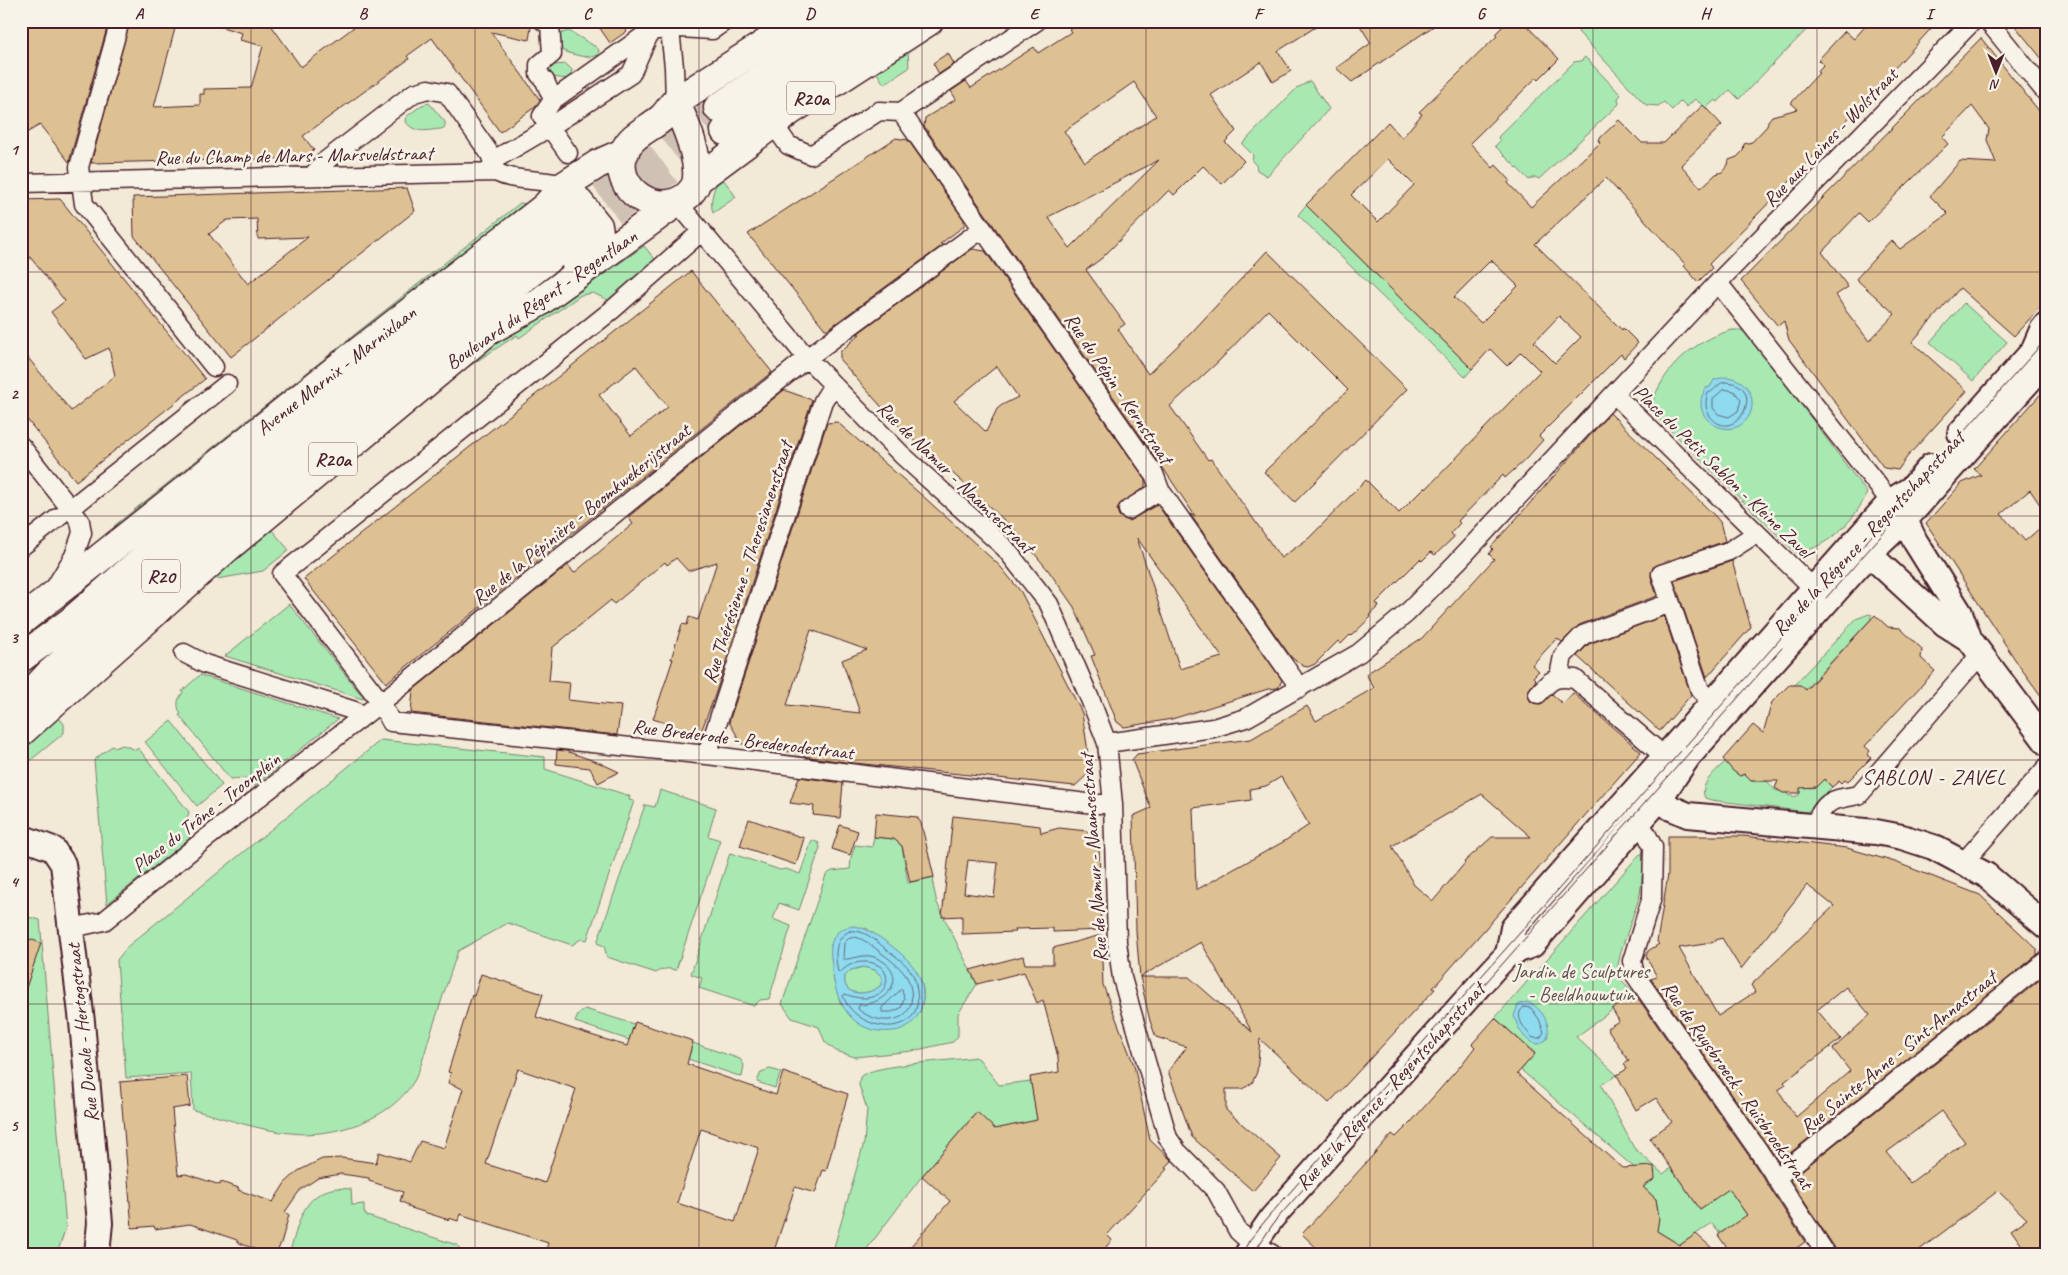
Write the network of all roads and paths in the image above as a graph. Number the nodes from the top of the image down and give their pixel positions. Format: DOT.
graph roads {
  1 [pos="120,21"];
  2 [pos="724,21"];
  3 [pos="800,21"];
  4 [pos="848,21"];
  5 [pos="888,21"];
  6 [pos="929,21"];
  7 [pos="1037,21"];
  8 [pos="1974,21"];
  9 [pos="1988,21"];
  10 [pos="552,22"];
  11 [pos="661,26"];
  12 [pos="2047,94"];
  13 [pos="552,97"];
  14 [pos="674,111"];
  15 [pos="901,112"];
  16 [pos="774,125"];
  17 [pos="550,127"];
  18 [pos="625,152"];
  19 [pos="568,153"];
  20 [pos="495,161"];
  21 [pos="312,176"];
  22 [pos="697,180"];
  23 [pos="81,181"];
  24 [pos="21,183"];
  25 [pos="565,185"];
  26 [pos="677,202"];
  27 [pos="571,227"];
  28 [pos="982,229"];
  29 [pos="702,232"];
  30 [pos="1719,284"];
  31 [pos="2047,324"];
  32 [pos="488,331"];
  33 [pos="807,358"];
  34 [pos="2047,361"];
  35 [pos="344,363"];
  36 [pos="214,367"];
  37 [pos="226,384"];
  38 [pos="833,385"];
  39 [pos="1614,394"];
  40 [pos="390,412"];
  41 [pos="295,444"];
  42 [pos="21,446"];
  43 [pos="202,476"];
  44 [pos="1160,490"];
  45 [pos="1891,501"];
  46 [pos="1128,510"];
  47 [pos="64,513"];
  48 [pos="1905,520"];
  49 [pos="1757,533"];
  50 [pos="21,547"];
  51 [pos="227,548"];
  52 [pos="1845,554"];
  53 [pos="1869,554"];
  54 [pos="60,589"];
  55 [pos="1821,594"];
  56 [pos="1670,603"];
  57 [pos="21,621"];
  58 [pos="70,622"];
  59 [pos="1975,648"];
  60 [pos="184,653"];
  61 [pos="21,658"];
  62 [pos="21,674"];
  63 [pos="1559,676"];
  64 [pos="1300,688"];
  65 [pos="1538,694"];
  66 [pos="380,702"];
  67 [pos="1713,702"];
  68 [pos="21,704"];
  69 [pos="361,717"];
  70 [pos="21,732"];
  71 [pos="1107,743"];
  72 [pos="2047,743"];
  73 [pos="706,755"];
  74 [pos="1665,757"];
  75 [pos="2047,767"];
  76 [pos="1651,791"];
  77 [pos="1113,804"];
  78 [pos="1638,824"];
  79 [pos="1813,827"];
  80 [pos="21,837"];
  81 [pos="1963,862"];
  82 [pos="2047,927"];
  83 [pos="72,928"];
  84 [pos="1508,954"];
  85 [pos="2047,960"];
  86 [pos="1776,1178"];
  87 [pos="1258,1250"];
  88 [pos="97,1254"];
  89 [pos="1826,1254"];
  1 -- 23 [label="street"];
  2 -- 11 [label="street"];
  3 -- 14 [label="main road"];
  4 -- 5 [label="main road"];
  6 -- 16 [label="main road, R20a"];
  7 -- 15 [label="street"];
  8 -- 30 [label="street, Rue aux Laines - Wolstraat"];
  9 -- 12 [label="street"];
  10 -- 13 [label="street"];
  11 -- 13 [label="street"];
  11 -- 14 [label="street"];
  11 -- 17 [label="street"];
  13 -- 17 [label="street"];
  14 -- 18 [label="main road"];
  14 -- 22 [label="main road"];
  15 -- 16 [label="street"];
  15 -- 28 [label="street, Rue du Pépin - Kernstraat"];
  16 -- 22 [label="main road, R20a"];
  17 -- 19 [label="street"];
  17 -- 20 [label="street"];
  18 -- 25 [label="main road, Avenue Marnix - Marnixlaan"];
  18 -- 26 [label="main road"];
  20 -- 21 [label="street, Rue du Champ de Mars - Marsveldstraat"];
  20 -- 21 [label="street"];
  20 -- 25 [label="street, Rue du Champ de Mars - Marsveldstraat"];
  21 -- 23 [label="street, Rue du Champ de Mars - Marsveldstraat"];
  22 -- 26 [label="main road"];
  23 -- 24 [label="street, Rue du Champ de Mars - Marsveldstraat"];
  23 -- 36 [label="street"];
  25 -- 32 [label="main road"];
  25 -- 35 [label="main road, Avenue Marnix - Marnixlaan"];
  26 -- 29 [label="street, Rue de Namur - Naamsestraat"];
  26 -- 32 [label="main road, Boulevard du Régent - Regentlaan / R20a"];
  27 -- 41 [label="main road, R20"];
  28 -- 33 [label="street, Rue de la Pépinière - Boomkwekerijstraat"];
  28 -- 44 [label="street, Rue du Pépin - Kernstraat"];
  29 -- 33 [label="street, Rue de Namur - Naamsestraat"];
  29 -- 66 [label="street"];
  30 -- 39 [label="street, Place du Petit Sablon - Kleine Zavel"];
  30 -- 45 [label="street"];
  31 -- 45 [label="street, Rue de la Régence - Regentschapsstraat"];
  32 -- 40 [label="main road, Boulevard du Régent - Regentlaan / R20a"];
  33 -- 38 [label="street, Rue de Namur - Naamsestraat"];
  33 -- 66 [label="street, Rue de la Pépinière - Boomkwekerijstraat"];
  34 -- 48 [label="street, Rue de la Régence - Regentschapsstraat"];
  35 -- 41 [label="main road"];
  35 -- 43 [label="main road, Avenue Marnix - Marnixlaan"];
  37 -- 47 [label="street"];
  38 -- 71 [label="street, Rue de Namur - Naamsestraat"];
  38 -- 73 [label="street, Rue Thérésienne - Theresianenstraat"];
  39 -- 49 [label="street, Place du Petit Sablon - Kleine Zavel"];
  39 -- 64 [label="street"];
  40 -- 41 [label="main road"];
  40 -- 51 [label="main road, Boulevard du Régent - Regentlaan / R20a"];
  41 -- 43 [label="main road"];
  41 -- 51 [label="main road"];
  41 -- 58 [label="main road, R20"];
  41 -- 68 [label="main road, R20"];
  42 -- 47 [label="street"];
  43 -- 54 [label="main road, Avenue Marnix - Marnixlaan"];
  44 -- 46 [label="street"];
  44 -- 64 [label="street, Rue du Pépin - Kernstraat"];
  45 -- 48 [label="street"];
  45 -- 52 [label="street, Rue de la Régence - Regentschapsstraat"];
  47 -- 50 [label="street"];
  47 -- 54 [label="street, Avenue Marnix - Marnixlaan"];
  48 -- 53 [label="street, Rue de la Régence - Regentschapsstraat"];
  48 -- 59 [label="street"];
  49 -- 55 [label="street, Place du Petit Sablon - Kleine Zavel"];
  49 -- 56 [label="street"];
  51 -- 70 [label="main road, Boulevard du Régent - Regentlaan / R20a"];
  52 -- 53 [label="street"];
  52 -- 55 [label="street, Rue de la Régence - Regentschapsstraat"];
  53 -- 55 [label="street, Rue de la Régence - Regentschapsstraat"];
  53 -- 59 [label="street"];
  54 -- 57 [label="main road, Avenue Marnix - Marnixlaan"];
  55 -- 67 [label="street, Rue de la Régence - Regentschapsstraat"];
  55 -- 76 [label="street, Rue de la Régence - Regentschapsstraat"];
  56 -- 63 [label="street"];
  56 -- 67 [label="street"];
  58 -- 61 [label="main road"];
  58 -- 62 [label="main road, R20"];
  59 -- 72 [label="street"];
  59 -- 79 [label="street"];
  60 -- 69 [label="street"];
  63 -- 65 [label="street"];
  63 -- 74 [label="street"];
  64 -- 71 [label="street"];
  66 -- 69 [label="street, Place du Trône - Troonplein"];
  66 -- 73 [label="street, Rue Brederode - Brederodestraat"];
  67 -- 74 [label="street, Rue de la Régence - Regentschapsstraat"];
  69 -- 83 [label="street, Place du Trône - Troonplein"];
  71 -- 77 [label="street, Rue de Namur - Naamsestraat"];
  73 -- 77 [label="street, Rue Brederode - Brederodestraat"];
  74 -- 76 [label="street, Rue de la Régence - Regentschapsstraat"];
  75 -- 81 [label="street"];
  76 -- 78 [label="street, Rue de la Régence - Regentschapsstraat"];
  76 -- 79 [label="street"];
  76 -- 84 [label="street, Rue de la Régence - Regentschapsstraat"];
  77 -- 87 [label="street, Rue de Namur - Naamsestraat"];
  78 -- 84 [label="street, Rue de la Régence - Regentschapsstraat"];
  78 -- 86 [label="street, Rue de Ruysbroeck - Ruisbroekstraat"];
  79 -- 81 [label="street"];
  80 -- 83 [label="street, Rue Ducale - Hertogstraat"];
  81 -- 82 [label="street"];
  83 -- 88 [label="street, Rue Ducale - Hertogstraat"];
  84 -- 87 [label="street, Rue de la Régence - Regentschapsstraat"];
  85 -- 86 [label="street, Rue Sainte-Anne - Sint-Annastraat"];
  86 -- 89 [label="street, Rue de Ruysbroeck - Ruisbroekstraat"];
}
